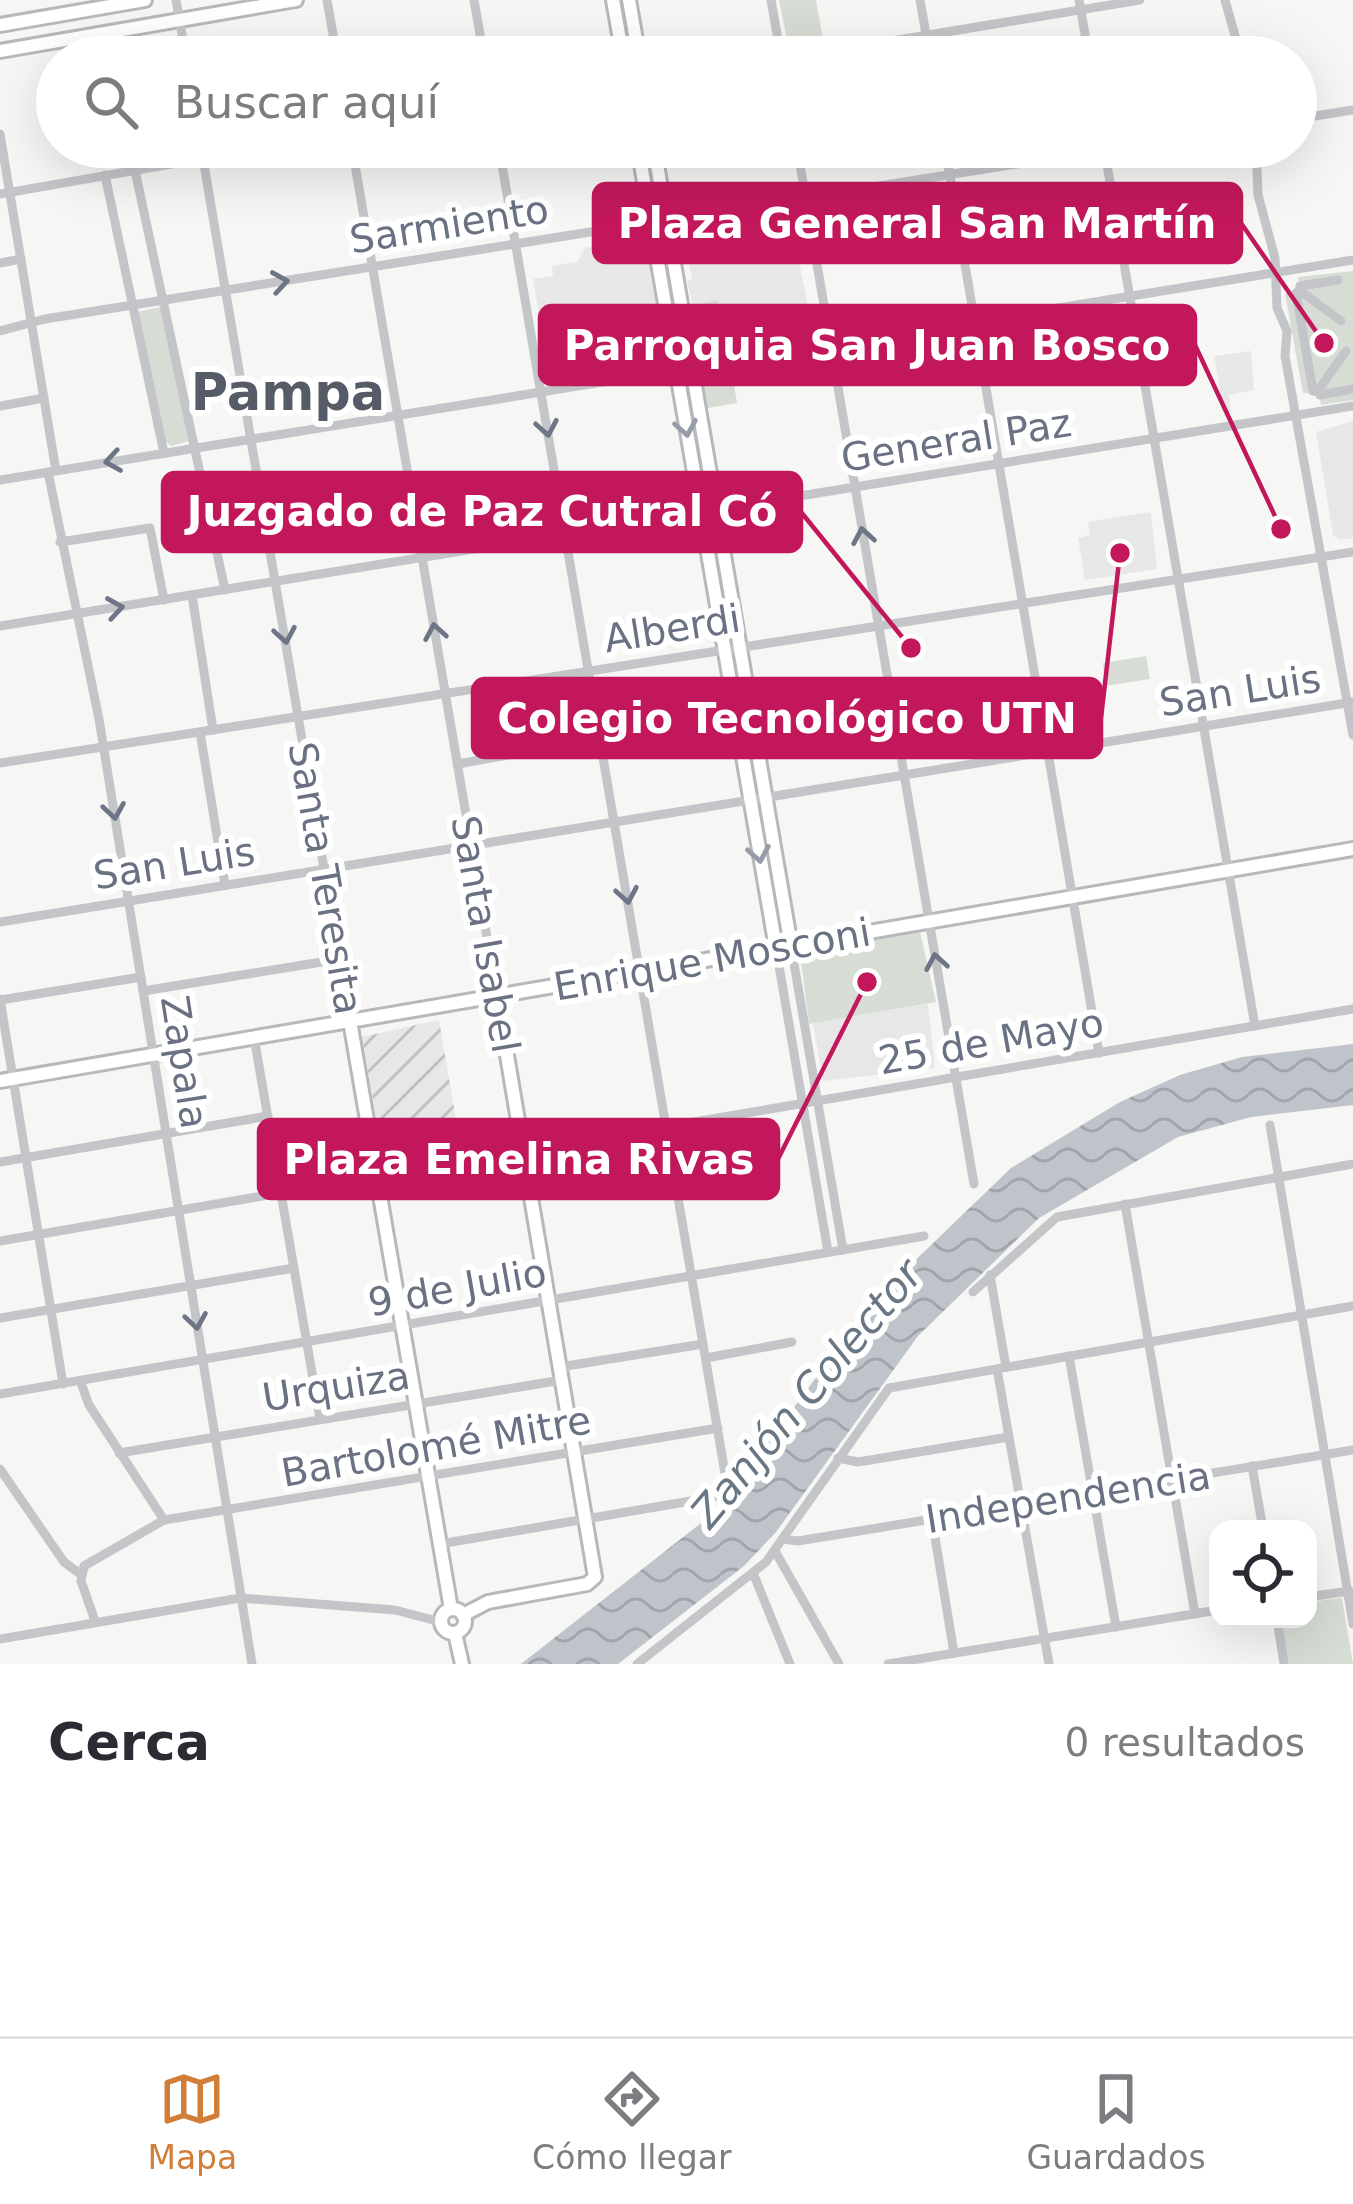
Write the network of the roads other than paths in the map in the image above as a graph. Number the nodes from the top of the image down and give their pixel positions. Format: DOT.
graph roads {
  1 [pos="145,0"];
  2 [pos="176,0"];
  3 [pos="296,0"];
  4 [pos="327,0"];
  5 [pos="474,0"];
  6 [pos="613,0"];
  7 [pos="629,0"];
  8 [pos="772,0"];
  9 [pos="920,0"];
  10 [pos="1140,0"];
  11 [pos="1225,0"];
  12 [pos="1080,5"];
  13 [pos="78,6"];
  14 [pos="180,20"];
  15 [pos="0,25"];
  16 [pos="102,33"];
  17 [pos="926,35"];
  18 [pos="85,36"];
  19 [pos="103,36"];
  20 [pos="183,36"];
  21 [pos="333,36"];
  22 [pos="480,36"];
  23 [pos="619,36"];
  24 [pos="635,36"];
  25 [pos="778,36"];
  26 [pos="920,36"];
  27 [pos="1085,36"];
  28 [pos="1235,36"];
  29 [pos="36,45"];
  30 [pos="0,51"];
  31 [pos="1353,110"];
  32 [pos="1317,116"];
  33 [pos="0,134"];
  34 [pos="144,168"];
  35 [pos="205,168"];
  36 [pos="356,168"];
  37 [pos="503,168"];
  38 [pos="642,168"];
  39 [pos="658,168"];
  40 [pos="800,168"];
  41 [pos="949,168"];
  42 [pos="990,168"];
  43 [pos="1108,168"];
  44 [pos="1257,168"];
  45 [pos="136,170"];
  46 [pos="950,175"];
  47 [pos="105,176"];
  48 [pos="5,193"];
  49 [pos="805,198"];
  50 [pos="667,220"];
  51 [pos="651,222"];
  52 [pos="516,244"];
  53 [pos="21,260"];
  54 [pos="1353,260"];
  55 [pos="0,263"];
  56 [pos="373,267"];
  57 [pos="1274,272"];
  58 [pos="1338,280"];
  59 [pos="226,290"];
  60 [pos="1298,290"];
  61 [pos="1130,296"];
  62 [pos="164,300"];
  63 [pos="133,305"];
  64 [pos="975,321"];
  65 [pos="1341,321"];
  66 [pos="32,324"];
  67 [pos="0,331"];
  68 [pos="830,345"];
  69 [pos="1346,351"];
  70 [pos="692,368"];
  71 [pos="676,370"];
  72 [pos="1353,389"];
  73 [pos="541,392"];
  74 [pos="1317,393"];
  75 [pos="44,398"];
  76 [pos="0,406"];
  77 [pos="1353,406"];
  78 [pos="398,415"];
  79 [pos="1298,415"];
  80 [pos="1154,438"];
  81 [pos="251,439"];
  82 [pos="196,448"];
  83 [pos="164,453"];
  84 [pos="999,464"];
  85 [pos="52,471"];
  86 [pos="0,480"];
  87 [pos="855,487"];
  88 [pos="716,510"];
  89 [pos="701,512"];
  90 [pos="565,534"];
  91 [pos="60,542"];
  92 [pos="1353,552"];
  93 [pos="1323,557"];
  94 [pos="422,558"];
  95 [pos="1178,579"];
  96 [pos="276,581"];
  97 [pos="225,590"];
  98 [pos="192,595"];
  99 [pos="164,600"];
  100 [pos="1023,604"];
  101 [pos="76,614"];
  102 [pos="0,626"];
  103 [pos="878,626"];
  104 [pos="732,649"];
  105 [pos="589,671"];
  106 [pos="445,693"];
  107 [pos="1350,703"];
  108 [pos="298,716"];
  109 [pos="1204,726"];
  110 [pos="213,730"];
  111 [pos="200,732"];
  112 [pos="1353,735"];
  113 [pos="600,739"];
  114 [pos="104,746"];
  115 [pos="1048,752"];
  116 [pos="0,763"];
  117 [pos="457,764"];
  118 [pos="904,775"];
  119 [pos="765,798"];
  120 [pos="750,800"];
  121 [pos="614,822"];
  122 [pos="471,845"];
  123 [pos="1353,849"];
  124 [pos="325,869"];
  125 [pos="1228,871"];
  126 [pos="225,885"];
  127 [pos="1073,897"];
  128 [pos="128,901"];
  129 [pos="0,922"];
  130 [pos="929,922"];
  131 [pos="783,947"];
  132 [pos="340,959"];
  133 [pos="640,971"];
  134 [pos="140,976"];
  135 [pos="143,991"];
  136 [pos="497,996"];
  137 [pos="0,1000"];
  138 [pos="1353,1010"];
  139 [pos="350,1021"];
  140 [pos="1255,1026"];
  141 [pos="254,1037"];
  142 [pos="1099,1053"];
  143 [pos="153,1054"];
  144 [pos="956,1077"];
  145 [pos="6,1080"];
  146 [pos="817,1101"];
  147 [pos="802,1104"];
  148 [pos="268,1116"];
  149 [pos="1270,1125"];
  150 [pos="666,1127"];
  151 [pos="166,1133"];
  152 [pos="524,1151"];
  153 [pos="26,1157"];
  154 [pos="0,1162"];
  155 [pos="1353,1164"];
  156 [pos="377,1176"];
  157 [pos="1278,1177"];
  158 [pos="974,1184"];
  159 [pos="281,1192"];
  160 [pos="1125,1204"];
  161 [pos="178,1210"];
  162 [pos="38,1234"];
  163 [pos="924,1236"];
  164 [pos="0,1241"];
  165 [pos="843,1250"];
  166 [pos="828,1252"];
  167 [pos="294,1268"];
  168 [pos="990,1275"];
  169 [pos="692,1276"];
  170 [pos="190,1286"];
  171 [pos="973,1292"];
  172 [pos="549,1301"];
  173 [pos="1353,1306"];
  174 [pos="51,1310"];
  175 [pos="1301,1316"];
  176 [pos="0,1318"];
  177 [pos="403,1327"];
  178 [pos="792,1342"];
  179 [pos="1149,1342"];
  180 [pos="307,1343"];
  181 [pos="703,1344"];
  182 [pos="1069,1356"];
  183 [pos="706,1358"];
  184 [pos="202,1362"];
  185 [pos="1002,1368"];
  186 [pos="561,1374"];
  187 [pos="81,1383"];
  188 [pos="63,1384"];
  189 [pos="0,1394"];
  190 [pos="416,1404"];
  191 [pos="320,1419"];
  192 [pos="718,1428"];
  193 [pos="214,1437"];
  194 [pos="1009,1437"];
  195 [pos="1353,1450"];
  196 [pos="119,1453"];
  197 [pos="574,1453"];
  198 [pos="1325,1455"];
  199 [pos="838,1458"];
  200 [pos="1252,1466"];
  201 [pos="0,1469"];
  202 [pos="428,1478"];
  203 [pos="1172,1480"];
  204 [pos="1093,1493"];
  205 [pos="1021,1504"];
  206 [pos="226,1513"];
  207 [pos="586,1519"];
  208 [pos="932,1519"];
  209 [pos="164,1520"];
  210 [pos="1261,1520"];
  211 [pos="782,1539"];
  212 [pos="440,1544"];
  213 [pos="775,1550"];
  214 [pos="79,1573"];
  215 [pos="753,1573"];
  216 [pos="1350,1591"];
  217 [pos="1317,1596"];
  218 [pos="240,1598"];
  219 [pos="457,1612"];
  220 [pos="1209,1612"];
  221 [pos="1195,1614"];
  222 [pos="95,1622"];
  223 [pos="441,1622"];
  224 [pos="1353,1624"];
  225 [pos="1116,1627"];
  226 [pos="1278,1628"];
  227 [pos="455,1633"];
  228 [pos="0,1639"];
  229 [pos="1044,1639"];
  230 [pos="954,1653"];
  231 [pos="252,1664"];
  232 [pos="462,1664"];
  233 [pos="637,1664"];
  234 [pos="790,1664"];
  235 [pos="839,1664"];
  236 [pos="888,1664"];
  237 [pos="1048,1664"];
  238 [pos="1284,1664"];
  1 -- 13 [label="main road"];
  2 -- 14 [label="street"];
  3 -- 14 [label="main road"];
  4 -- 21 [label="street"];
  5 -- 22 [label="street"];
  6 -- 23 [label="main road"];
  7 -- 24 [label="main road"];
  8 -- 25 [label="street"];
  9 -- 17 [label="street"];
  10 -- 12 [label="street"];
  11 -- 28 [label="street"];
  12 -- 17 [label="street"];
  12 -- 27 [label="street"];
  13 -- 15 [label="main road"];
  14 -- 16 [label="main road"];
  14 -- 20 [label="street"];
  16 -- 18 [label="main road"];
  16 -- 19 [label="street"];
  17 -- 26 [label="street"];
  29 -- 30 [label="main road"];
  31 -- 32 [label="street"];
  33 -- 48 [label="street, Zapala"];
  34 -- 45 [label="street"];
  35 -- 59 [label="street, Santa Teresita"];
  36 -- 56 [label="street, Santa Isabel"];
  37 -- 52 [label="street"];
  38 -- 51 [label="main road"];
  39 -- 50 [label="main road"];
  40 -- 49 [label="street"];
  41 -- 46 [label="street"];
  42 -- 46 [label="street, Sarmiento"];
  43 -- 61 [label="street"];
  44 -- 57 [label="street"];
  45 -- 47 [label="street"];
  45 -- 62 [label="street"];
  46 -- 49 [label="street, Sarmiento"];
  46 -- 64 [label="street"];
  47 -- 48 [label="street"];
  47 -- 63 [label="street"];
  48 -- 53 [label="street, Zapala"];
  49 -- 50 [label="street, Sarmiento"];
  49 -- 68 [label="street"];
  50 -- 51 [label="street, Sarmiento"];
  50 -- 70 [label="main road"];
  51 -- 52 [label="street, Sarmiento"];
  51 -- 71 [label="main road"];
  52 -- 56 [label="street, Sarmiento"];
  52 -- 73 [label="street"];
  53 -- 55 [label="street"];
  53 -- 66 [label="street, Zapala"];
  54 -- 57 [label="street"];
  59 -- 56 [label="street, Sarmiento, one-way"];
  56 -- 78 [label="street, Santa Isabel"];
  57 -- 61 [label="street"];
  57 -- 79 [label="street"];
  58 -- 60 [label="street"];
  59 -- 62 [label="street, Sarmiento"];
  59 -- 81 [label="street, Santa Teresita"];
  60 -- 65 [label="street"];
  60 -- 74 [label="street"];
  61 -- 64 [label="street"];
  61 -- 80 [label="street"];
  62 -- 63 [label="street, Sarmiento"];
  62 -- 82 [label="street"];
  63 -- 66 [label="street, Sarmiento"];
  63 -- 83 [label="street"];
  64 -- 68 [label="street"];
  64 -- 84 [label="street"];
  66 -- 67 [label="street, Sarmiento"];
  66 -- 75 [label="street, Zapala"];
  68 -- 70 [label="street"];
  68 -- 87 [label="street"];
  69 -- 74 [label="street"];
  70 -- 71 [label="street"];
  70 -- 88 [label="main road"];
  71 -- 73 [label="street"];
  71 -- 89 [label="main road, one-way"];
  72 -- 74 [label="street"];
  73 -- 78 [label="street"];
  73 -- 90 [label="street, one-way"];
  75 -- 76 [label="street"];
  75 -- 85 [label="street, Zapala"];
  77 -- 79 [label="street, General Paz"];
  78 -- 81 [label="street"];
  78 -- 94 [label="street, Santa Isabel"];
  79 -- 80 [label="street, General Paz"];
  79 -- 93 [label="street"];
  80 -- 84 [label="street, General Paz"];
  80 -- 95 [label="street"];
  81 -- 82 [label="street"];
  81 -- 96 [label="street, Santa Teresita"];
  82 -- 83 [label="street"];
  82 -- 97 [label="street"];
  83 -- 85 [label="street, one-way"];
  84 -- 87 [label="street, General Paz"];
  84 -- 100 [label="street"];
  85 -- 86 [label="street"];
  85 -- 91 [label="street, Zapala"];
  87 -- 88 [label="street, General Paz"];
  103 -- 87 [label="street, one-way"];
  88 -- 89 [label="street, General Paz"];
  88 -- 104 [label="main road"];
  89 -- 90 [label="street, General Paz"];
  89 -- 104 [label="main road"];
  90 -- 94 [label="street, General Paz"];
  90 -- 105 [label="street"];
  91 -- 99 [label="street"];
  91 -- 101 [label="street, Zapala"];
  92 -- 93 [label="street, Alberdi"];
  93 -- 95 [label="street, Alberdi"];
  93 -- 107 [label="street"];
  94 -- 96 [label="street, General Paz"];
  106 -- 94 [label="street, Santa Isabel, one-way"];
  95 -- 100 [label="street, Alberdi"];
  95 -- 109 [label="street"];
  96 -- 97 [label="street, General Paz"];
  96 -- 108 [label="street, Santa Teresita, one-way"];
  97 -- 98 [label="street, General Paz"];
  98 -- 99 [label="street, General Paz"];
  98 -- 110 [label="street"];
  101 -- 99 [label="street, General Paz, one-way"];
  100 -- 103 [label="street, Alberdi"];
  100 -- 115 [label="street"];
  101 -- 102 [label="street, General Paz"];
  101 -- 114 [label="street, Zapala"];
  103 -- 104 [label="street, Alberdi"];
  103 -- 118 [label="street"];
  104 -- 105 [label="street, Alberdi"];
  104 -- 119 [label="main road"];
  104 -- 120 [label="main road"];
  105 -- 106 [label="street, Alberdi"];
  105 -- 113 [label="street"];
  106 -- 108 [label="street, Alberdi"];
  106 -- 117 [label="street, Santa Isabel"];
  107 -- 109 [label="street, San Luis"];
  107 -- 112 [label="street"];
  108 -- 110 [label="street, Alberdi"];
  108 -- 124 [label="street, Santa Teresita"];
  109 -- 115 [label="street, San Luis"];
  109 -- 125 [label="street"];
  110 -- 111 [label="street, Alberdi"];
  111 -- 114 [label="street, Alberdi"];
  111 -- 126 [label="street"];
  113 -- 117 [label="street"];
  113 -- 121 [label="street"];
  114 -- 116 [label="street, Alberdi"];
  114 -- 128 [label="street, Zapala, one-way"];
  115 -- 118 [label="street, San Luis"];
  115 -- 127 [label="street"];
  117 -- 122 [label="street, Santa Isabel"];
  118 -- 119 [label="street, San Luis"];
  118 -- 130 [label="street"];
  119 -- 120 [label="street, San Luis"];
  119 -- 131 [label="main road"];
  120 -- 121 [label="street, San Luis"];
  120 -- 131 [label="main road, one-way"];
  121 -- 122 [label="street, San Luis"];
  121 -- 133 [label="street, one-way"];
  122 -- 124 [label="street, San Luis"];
  122 -- 136 [label="street, Santa Isabel"];
  123 -- 125 [label="main road, Enrique Mosconi"];
  124 -- 126 [label="street, San Luis"];
  124 -- 132 [label="street, Santa Teresita"];
  125 -- 127 [label="main road, Enrique Mosconi"];
  125 -- 140 [label="street"];
  126 -- 128 [label="street, San Luis"];
  127 -- 130 [label="main road, Enrique Mosconi"];
  127 -- 142 [label="street"];
  128 -- 129 [label="street, San Luis"];
  128 -- 134 [label="street, Zapala"];
  130 -- 131 [label="main road, Enrique Mosconi"];
  144 -- 130 [label="street, one-way"];
  131 -- 133 [label="main road, Enrique Mosconi"];
  131 -- 146 [label="street"];
  131 -- 147 [label="street"];
  132 -- 135 [label="street"];
  132 -- 139 [label="street, Santa Teresita"];
  133 -- 136 [label="main road, Enrique Mosconi"];
  133 -- 150 [label="street"];
  134 -- 135 [label="street, Zapala"];
  134 -- 137 [label="street"];
  135 -- 143 [label="street, Zapala"];
  136 -- 139 [label="main road, Enrique Mosconi"];
  136 -- 152 [label="main road, Santa Isabel"];
  137 -- 145 [label="street"];
  138 -- 140 [label="street, 25 de Mayo"];
  139 -- 141 [label="main road, Enrique Mosconi"];
  139 -- 156 [label="main road, Santa Teresita"];
  140 -- 142 [label="street, 25 de Mayo"];
  141 -- 143 [label="main road, Enrique Mosconi"];
  141 -- 148 [label="street"];
  142 -- 144 [label="street, 25 de Mayo"];
  143 -- 145 [label="main road, Enrique Mosconi"];
  143 -- 151 [label="street, Zapala"];
  144 -- 146 [label="street, 25 de Mayo"];
  144 -- 158 [label="street"];
  145 -- 153 [label="street"];
  146 -- 147 [label="street, 25 de Mayo"];
  146 -- 165 [label="street"];
  147 -- 150 [label="street, 25 de Mayo"];
  147 -- 166 [label="street"];
  148 -- 151 [label="street"];
  148 -- 159 [label="street"];
  149 -- 157 [label="street"];
  150 -- 152 [label="street, 25 de Mayo"];
  150 -- 169 [label="street"];
  151 -- 153 [label="street"];
  151 -- 161 [label="street, Zapala"];
  152 -- 156 [label="street, 25 de Mayo"];
  152 -- 172 [label="main road, Santa Isabel"];
  153 -- 154 [label="street"];
  153 -- 162 [label="street"];
  155 -- 157 [label="street"];
  156 -- 159 [label="street, 25 de Mayo"];
  156 -- 177 [label="main road, Santa Teresita"];
  157 -- 160 [label="street"];
  157 -- 175 [label="street"];
  159 -- 161 [label="street, 25 de Mayo"];
  159 -- 167 [label="street"];
  160 -- 168 [label="street"];
  160 -- 179 [label="street"];
  161 -- 162 [label="street, 25 de Mayo"];
  161 -- 170 [label="street, Zapala"];
  162 -- 164 [label="street, 25 de Mayo"];
  162 -- 174 [label="street"];
  163 -- 165 [label="street, 9 de Julio"];
  165 -- 166 [label="street, 9 de Julio"];
  166 -- 169 [label="street, 9 de Julio"];
  167 -- 170 [label="street"];
  167 -- 180 [label="street"];
  168 -- 171 [label="street"];
  168 -- 185 [label="street"];
  169 -- 172 [label="street, 9 de Julio"];
  169 -- 181 [label="street"];
  170 -- 174 [label="street"];
  170 -- 184 [label="street, Zapala, one-way"];
  172 -- 177 [label="street, 9 de Julio"];
  172 -- 186 [label="main road, Santa Isabel"];
  173 -- 175 [label="street"];
  174 -- 176 [label="street"];
  174 -- 188 [label="street"];
  175 -- 179 [label="street"];
  175 -- 198 [label="street"];
  177 -- 180 [label="street, 9 de Julio"];
  177 -- 190 [label="main road, Santa Teresita"];
  178 -- 183 [label="street"];
  179 -- 182 [label="street"];
  179 -- 203 [label="street"];
  180 -- 184 [label="street, 9 de Julio"];
  180 -- 191 [label="street"];
  181 -- 183 [label="street"];
  181 -- 186 [label="street, Urquiza"];
  182 -- 185 [label="street"];
  182 -- 204 [label="street"];
  183 -- 192 [label="street"];
  184 -- 187 [label="street, 9 de Julio"];
  184 -- 193 [label="street, Zapala"];
  185 -- 194 [label="street"];
  185 -- 199 [label="street"];
  186 -- 190 [label="street, Urquiza"];
  186 -- 197 [label="main road, Santa Isabel"];
  187 -- 188 [label="street, 9 de Julio"];
  187 -- 196 [label="street"];
  188 -- 189 [label="street, 9 de Julio"];
  190 -- 191 [label="street, Urquiza"];
  190 -- 202 [label="main road, Santa Teresita"];
  191 -- 193 [label="street, Urquiza"];
  192 -- 197 [label="street, Bartolomé Mitre"];
  192 -- 207 [label="street"];
  193 -- 196 [label="street, Urquiza"];
  193 -- 206 [label="street, Zapala"];
  194 -- 199 [label="street"];
  194 -- 205 [label="street"];
  195 -- 198 [label="street, Independencia"];
  196 -- 209 [label="street"];
  197 -- 202 [label="street, Bartolomé Mitre"];
  197 -- 207 [label="main road, Santa Isabel"];
  198 -- 200 [label="street, Independencia"];
  198 -- 216 [label="street"];
  199 -- 211 [label="street"];
  200 -- 203 [label="street, Independencia"];
  200 -- 210 [label="street"];
  201 -- 214 [label="street"];
  202 -- 206 [label="street, Bartolomé Mitre"];
  202 -- 212 [label="main road, Santa Teresita"];
  203 -- 204 [label="street, Independencia"];
  203 -- 221 [label="street"];
  204 -- 205 [label="street, Independencia"];
  204 -- 225 [label="street"];
  205 -- 208 [label="street, Independencia"];
  205 -- 229 [label="street"];
  206 -- 209 [label="street, Bartolomé Mitre"];
  206 -- 218 [label="street, Zapala"];
  207 -- 212 [label="street"];
  207 -- 219 [label="main road, Santa Isabel"];
  208 -- 211 [label="street, Independencia"];
  208 -- 230 [label="street"];
  209 -- 214 [label="street"];
  211 -- 213 [label="street"];
  212 -- 219 [label="main road, Santa Teresita"];
  213 -- 215 [label="street"];
  213 -- 235 [label="street"];
  214 -- 222 [label="street"];
  215 -- 233 [label="street"];
  215 -- 234 [label="street"];
  216 -- 217 [label="street"];
  216 -- 224 [label="street"];
  218 -- 222 [label="street"];
  218 -- 223 [label="street"];
  218 -- 231 [label="street, Zapala"];
  219 -- 223 [label="main road"];
  219 -- 227 [label="main road"];
  220 -- 221 [label="street"];
  221 -- 225 [label="street"];
  222 -- 228 [label="street"];
  223 -- 227 [label="main road"];
  225 -- 229 [label="street"];
  226 -- 238 [label="street"];
  227 -- 232 [label="main road"];
  229 -- 230 [label="street"];
  229 -- 237 [label="street"];
  230 -- 236 [label="street"];
}
